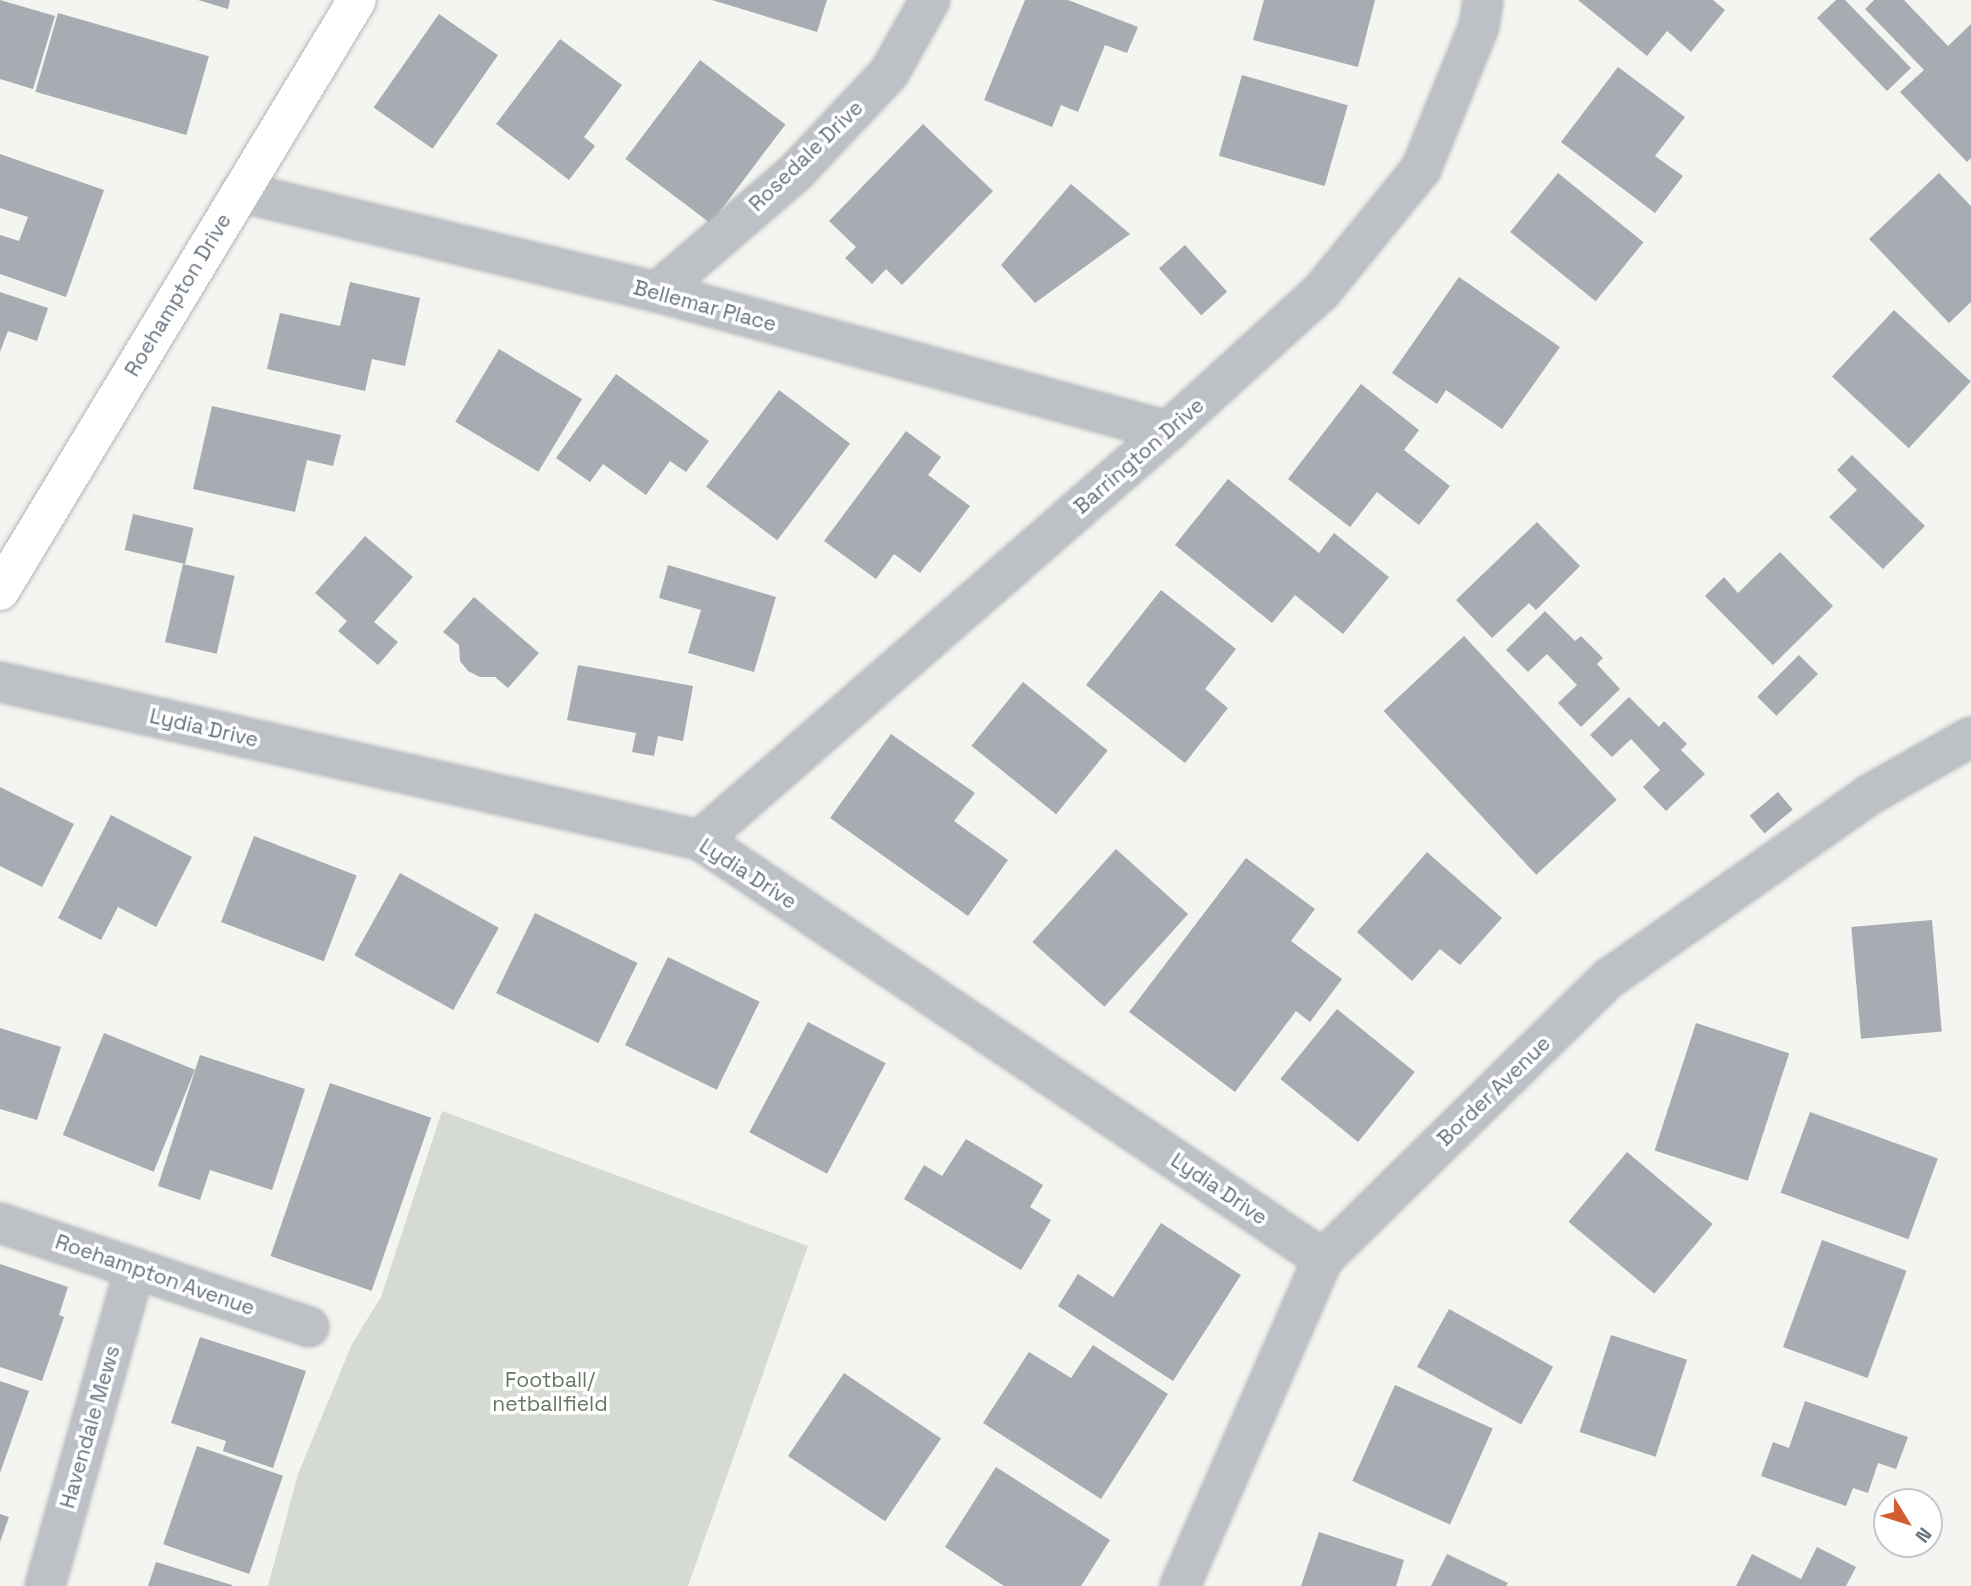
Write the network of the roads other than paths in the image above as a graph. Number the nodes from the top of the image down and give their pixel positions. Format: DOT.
graph roads {
  1 [pos="357,0"];
  2 [pos="930,0"];
  3 [pos="1483,0"];
  4 [pos="240,192"];
  5 [pos="657,292"];
  6 [pos="1168,431"];
  7 [pos="0,591"];
  8 [pos="0,682"];
  9 [pos="1971,737"];
  10 [pos="700,840"];
  11 [pos="0,1223"];
  12 [pos="1322,1259"];
  13 [pos="135,1268"];
  14 [pos="309,1327"];
  15 [pos="45,1586"];
  16 [pos="1180,1586"];
  1 -- 4 [label="street, Roehampton Drive"];
  2 -- 5 [label="street, Rosedale Drive"];
  3 -- 6 [label="street, Barrington Drive"];
  4 -- 5 [label="street, Bellemar Place"];
  4 -- 7 [label="street, Roehampton Drive"];
  5 -- 6 [label="street, Bellemar Place"];
  6 -- 10 [label="street, Barrington Drive"];
  8 -- 10 [label="street, Lydia Drive"];
  9 -- 12 [label="street, Border Avenue"];
  10 -- 12 [label="street, Lydia Drive"];
  11 -- 13 [label="street, Roehampton Avenue"];
  12 -- 16 [label="street, Border Avenue"];
  13 -- 14 [label="street, Roehampton Avenue"];
  13 -- 15 [label="street, Havendale Mews"];
}
